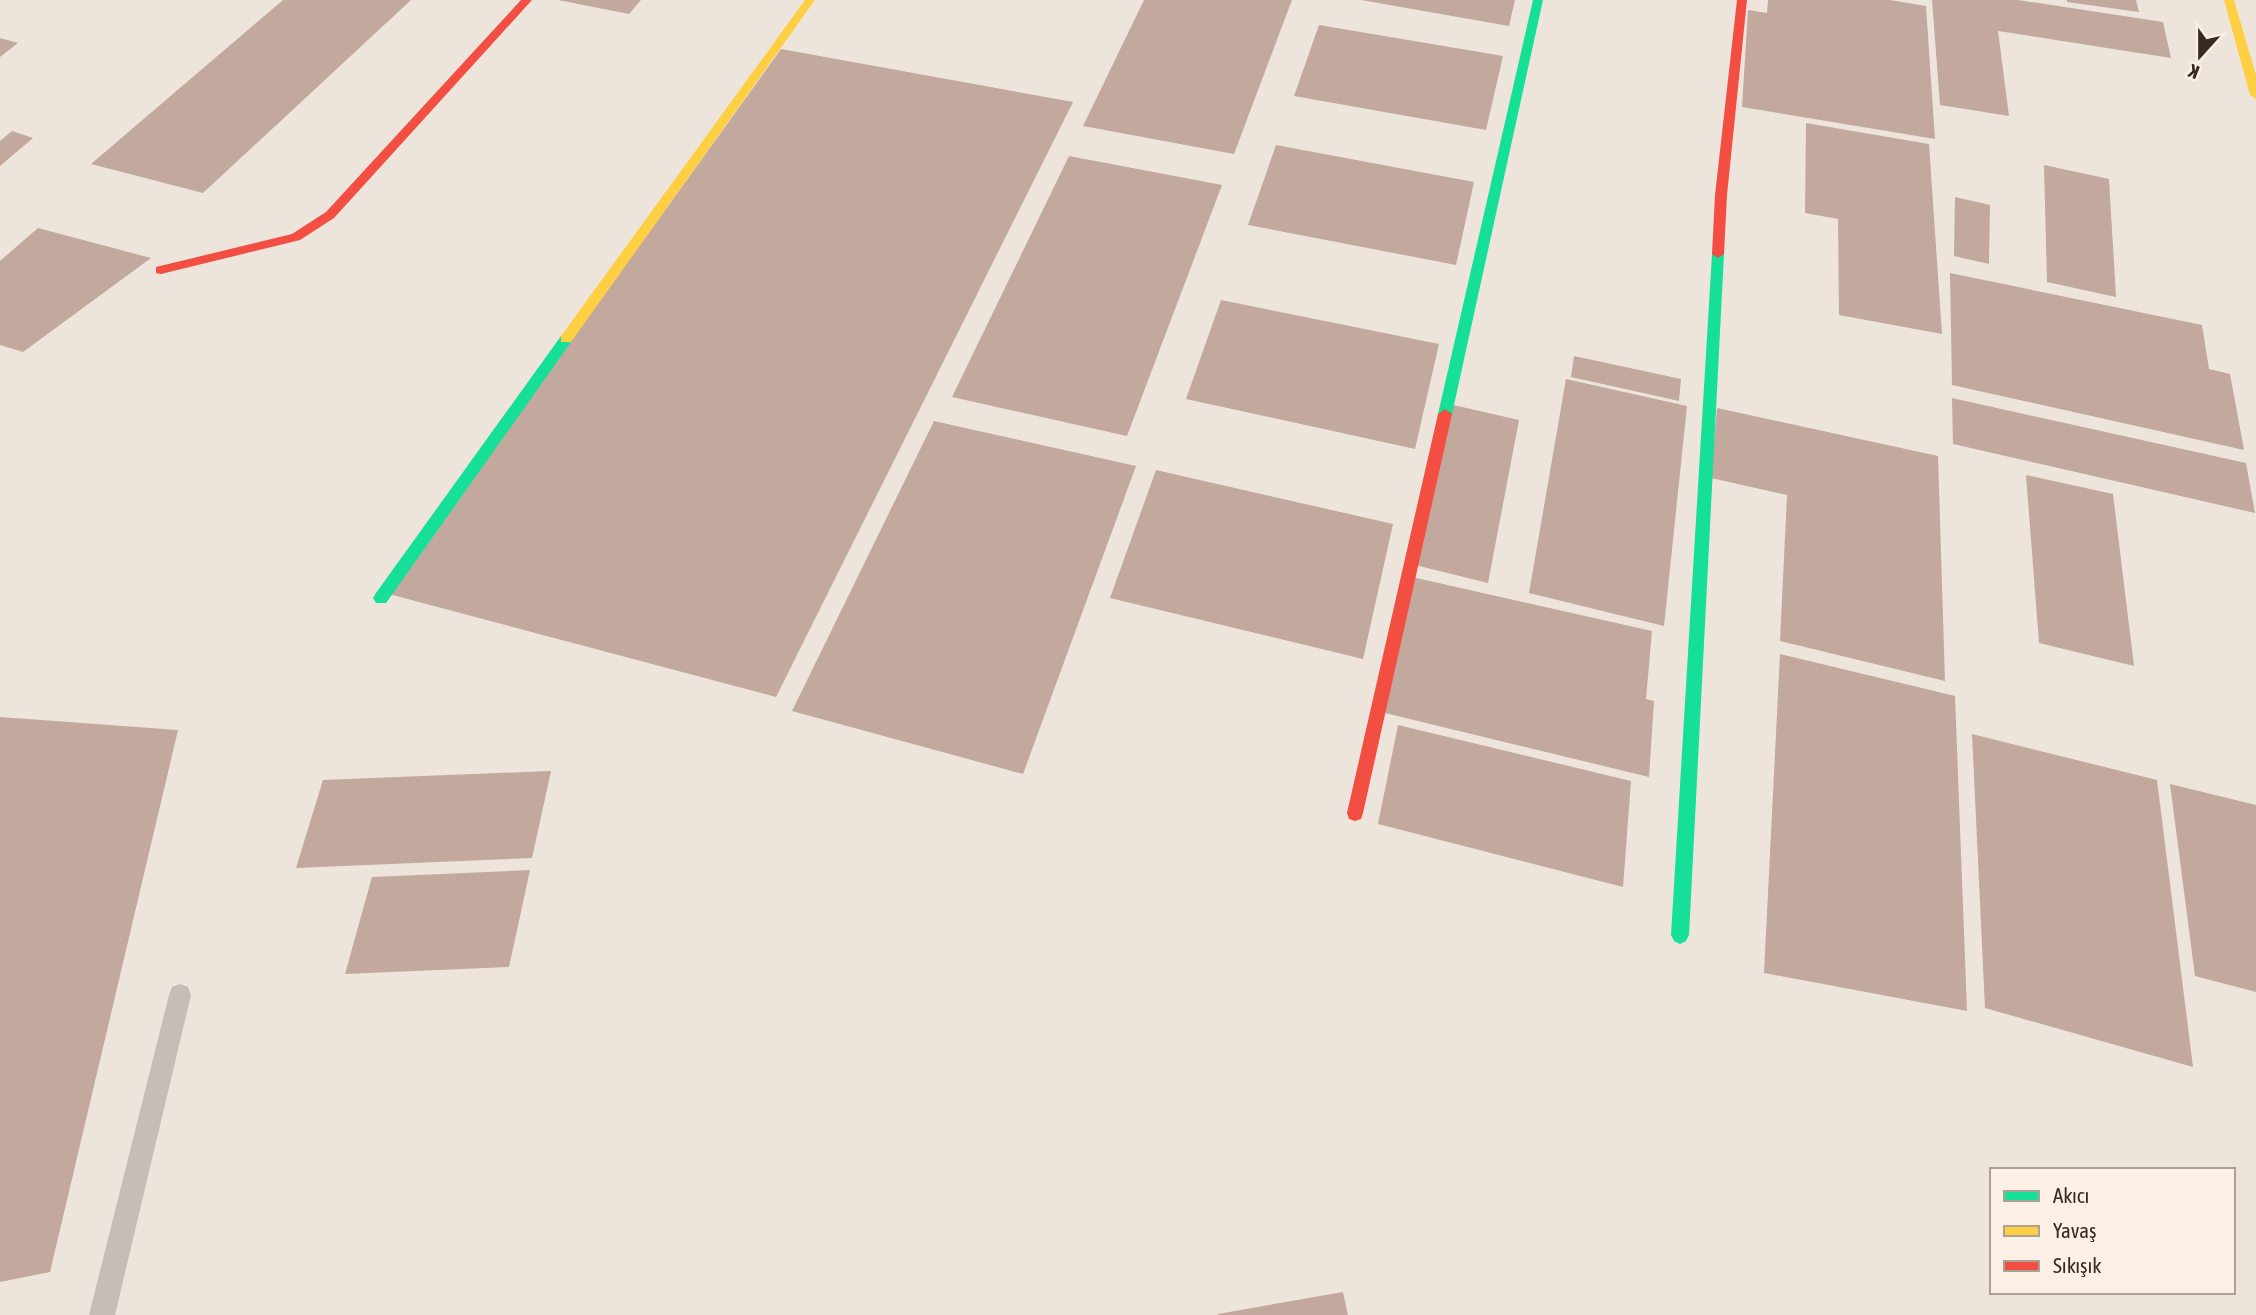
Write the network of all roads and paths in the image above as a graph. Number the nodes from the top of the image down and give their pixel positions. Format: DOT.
graph roads {
  1 [pos="527,0"];
  2 [pos="810,0"];
  3 [pos="1538,0"];
  4 [pos="1742,0"];
  5 [pos="2229,0"];
  6 [pos="2256,95"];
  7 [pos="161,270"];
  8 [pos="381,598"];
  9 [pos="1355,813"];
  10 [pos="1680,935"];
  11 [pos="180,995"];
  12 [pos="102,1315"];
  1 -- 7 [label="street"];
  2 -- 8 [label="street"];
  3 -- 9 [label="street"];
  4 -- 10 [label="street"];
  5 -- 6 [label="street"];
  11 -- 12 [label="lane"];
}
